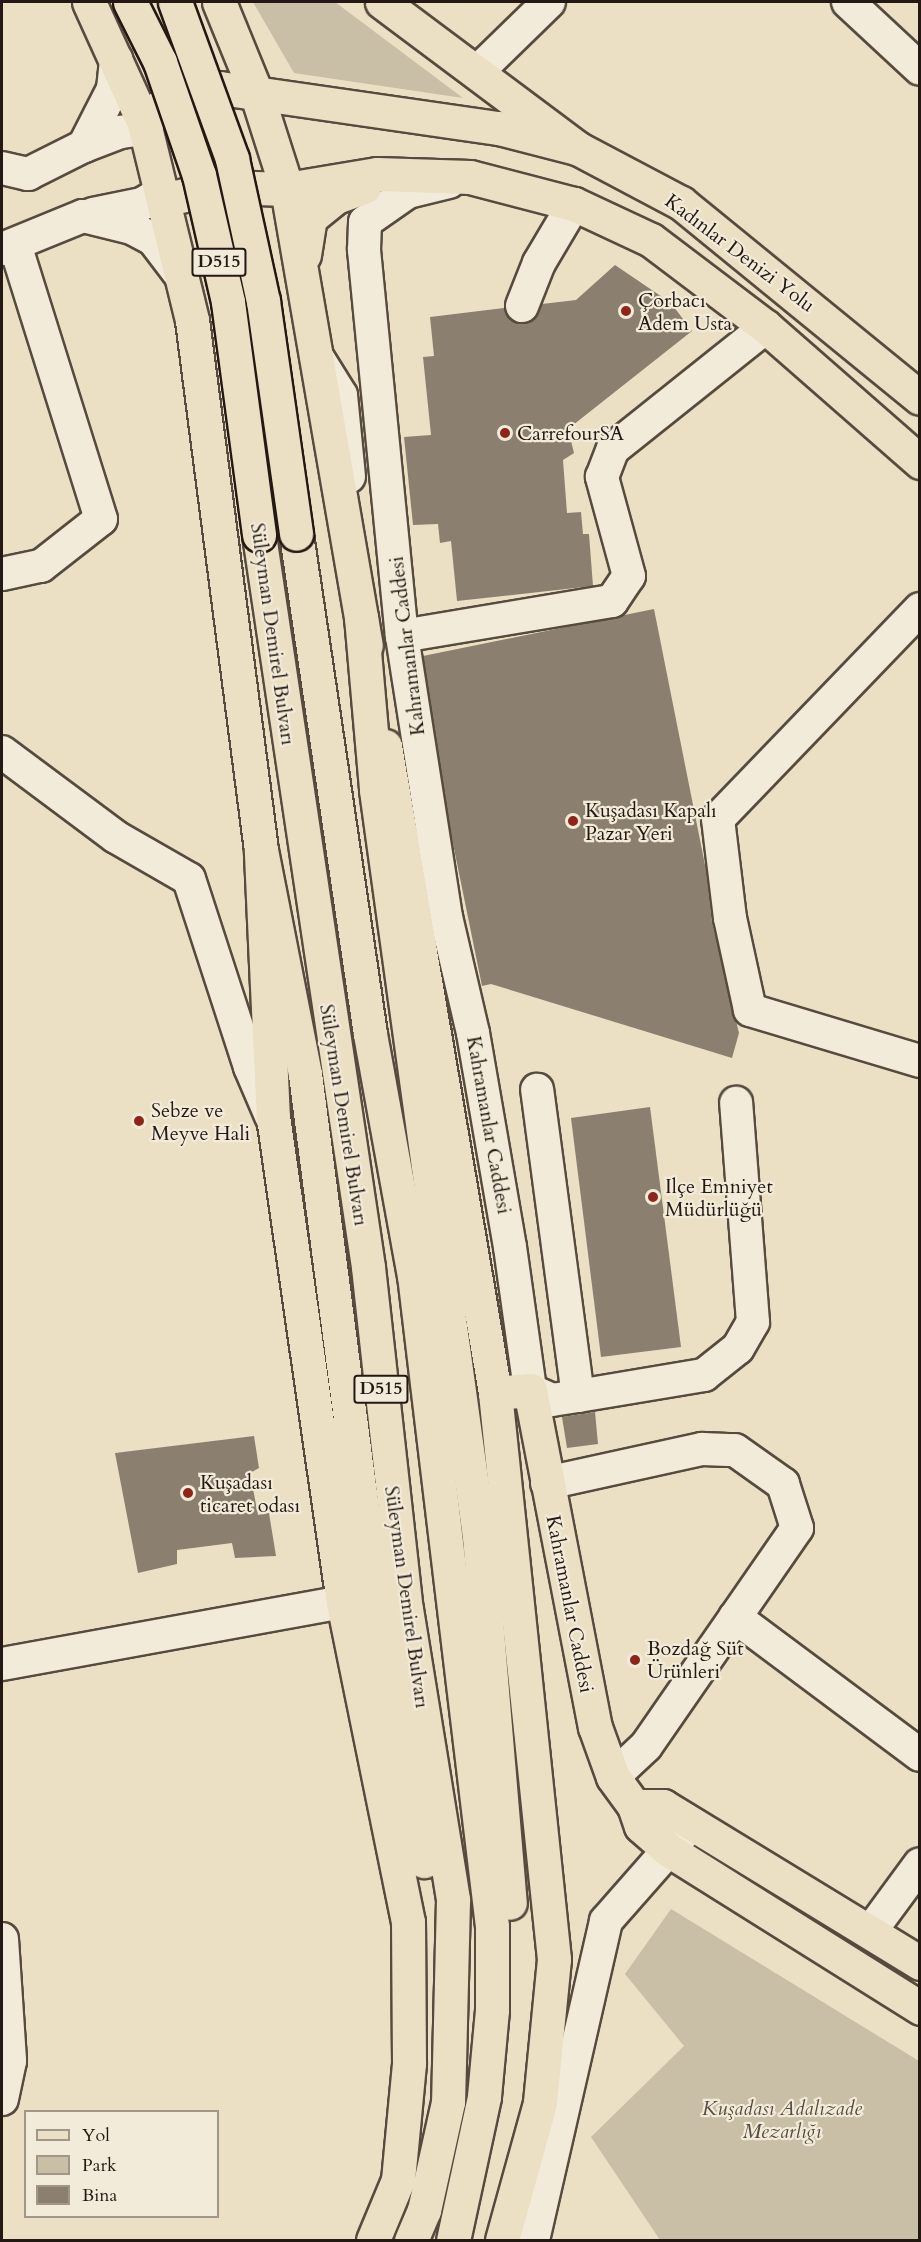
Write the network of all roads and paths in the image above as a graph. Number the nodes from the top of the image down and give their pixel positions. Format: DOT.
graph roads {
  1 [pos="89,2"];
  2 [pos="130,2"];
  3 [pos="175,2"];
  4 [pos="219,2"];
  5 [pos="382,2"];
  6 [pos="549,2"];
  7 [pos="848,2"];
  8 [pos="116,59"];
  9 [pos="920,69"];
  10 [pos="478,71"];
  11 [pos="257,95"];
  12 [pos="144,126"];
  13 [pos="84,146"];
  14 [pos="577,148"];
  15 [pos="2,168"];
  16 [pos="399,175"];
  17 [pos="470,177"];
  18 [pos="287,189"];
  19 [pos="163,196"];
  20 [pos="574,204"];
  21 [pos="83,216"];
  22 [pos="8,247"];
  23 [pos="302,272"];
  24 [pos="522,306"];
  25 [pos="192,320"];
  26 [pos="766,327"];
  27 [pos="920,398"];
  28 [pos="920,462"];
  29 [pos="41,566"];
  30 [pos="2,574"];
  31 [pos="2,590"];
  32 [pos="918,616"];
  33 [pos="361,617"];
  34 [pos="402,636"];
  35 [pos="2,752"];
  36 [pos="261,850"];
  37 [pos="920,1061"];
  38 [pos="537,1090"];
  39 [pos="736,1103"];
  40 [pos="273,1119"];
  41 [pos="530,1390"];
  42 [pos="495,1393"];
  43 [pos="578,1396"];
  44 [pos="547,1483"];
  45 [pos="343,1602"];
  46 [pos="735,1617"];
  47 [pos="2,1664"];
  48 [pos="920,1755"];
  49 [pos="613,1777"];
  50 [pos="634,1806"];
  51 [pos="692,1822"];
  52 [pos="668,1850"];
  53 [pos="920,1864"];
  54 [pos="870,1932"];
  55 [pos="2,1939"];
  56 [pos="920,1963"];
  57 [pos="920,2008"];
  58 [pos="2,2099"];
  59 [pos="448,2102"];
  60 [pos="456,2234"];
  61 [pos="373,2241"];
  62 [pos="411,2241"];
  63 [pos="502,2241"];
  64 [pos="533,2241"];
  1 -- 8 [label="main road"];
  2 -- 59 [label="main road, Süleyman Demirel Bulvarı / D515, bridge"];
  3 -- 60 [label="main road, Süleyman Demirel Bulvarı / D515, bridge"];
  4 -- 11 [label="main road"];
  5 -- 10 [label="main road"];
  6 -- 10 [label="street"];
  7 -- 9 [label="street"];
  8 -- 12 [label="main road"];
  8 -- 13 [label="street"];
  10 -- 14 [label="main road"];
  11 -- 12 [label="main road, Kadınlar Denizi Yolu"];
  11 -- 14 [label="main road, Kadınlar Denizi Yolu"];
  11 -- 18 [label="main road"];
  12 -- 13 [label="street"];
  12 -- 19 [label="main road"];
  13 -- 15 [label="street"];
  14 -- 27 [label="main road, Kadınlar Denizi Yolu"];
  16 -- 17 [label="main road"];
  16 -- 18 [label="main road"];
  16 -- 23 [label="main road"];
  17 -- 20 [label="main road"];
  17 -- 34 [label="street, Kahramanlar Caddesi"];
  18 -- 19 [label="main road"];
  18 -- 23 [label="main road"];
  19 -- 21 [label="street"];
  19 -- 25 [label="main road"];
  20 -- 24 [label="street"];
  20 -- 26 [label="main road"];
  21 -- 22 [label="street"];
  21 -- 25 [label="street"];
  22 -- 29 [label="street"];
  23 -- 33 [label="main road"];
  25 -- 36 [label="main road"];
  26 -- 28 [label="main road"];
  26 -- 34 [label="street"];
  29 -- 30 [label="street"];
  29 -- 31 [label="street"];
  32 -- 37 [label="street"];
  33 -- 42 [label="main road"];
  33 -- 60 [label="main road"];
  34 -- 41 [label="street, Kahramanlar Caddesi"];
  35 -- 40 [label="street"];
  36 -- 40 [label="main road"];
  36 -- 59 [label="main road"];
  38 -- 43 [label="street"];
  39 -- 43 [label="street"];
  40 -- 45 [label="main road"];
  41 -- 42 [label="main road"];
  41 -- 43 [label="street"];
  41 -- 44 [label="main road, Kahramanlar Caddesi"];
  42 -- 63 [label="main road"];
  44 -- 46 [label="street"];
  44 -- 49 [label="main road, Kahramanlar Caddesi"];
  45 -- 47 [label="street"];
  45 -- 61 [label="main road"];
  46 -- 48 [label="street"];
  46 -- 49 [label="street"];
  49 -- 50 [label="main road, Kahramanlar Caddesi"];
  50 -- 51 [label="main road"];
  50 -- 52 [label="main road, Kahramanlar Caddesi"];
  51 -- 52 [label="street"];
  51 -- 54 [label="main road"];
  52 -- 57 [label="main road"];
  52 -- 64 [label="street"];
  53 -- 54 [label="street"];
  54 -- 56 [label="main road"];
  55 -- 58 [label="street"];
  59 -- 62 [label="main road, Süleyman Demirel Bulvarı / D515"];
}
